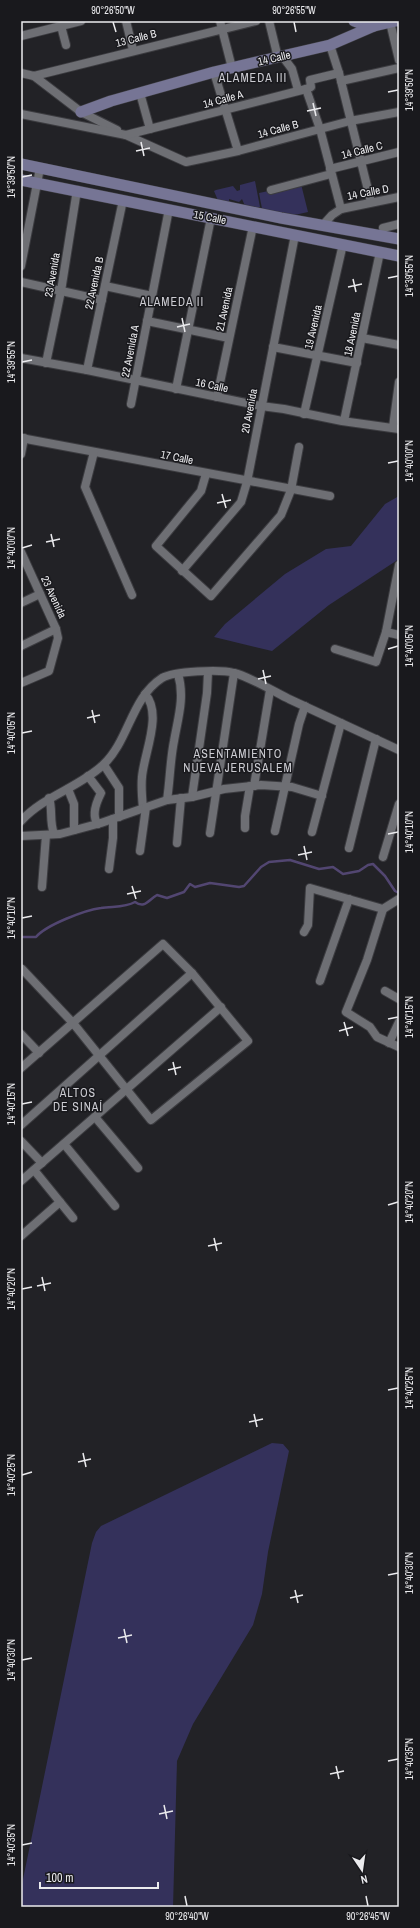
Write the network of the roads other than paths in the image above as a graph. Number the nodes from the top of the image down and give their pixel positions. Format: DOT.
graph roads {
  1 [pos="81,21"];
  2 [pos="126,21"];
  3 [pos="256,21"];
  4 [pos="269,21"];
  5 [pos="354,21"];
  6 [pos="394,21"];
  7 [pos="62,24"];
  8 [pos="221,25"];
  9 [pos="374,26"];
  10 [pos="21,36"];
  11 [pos="66,45"];
  12 [pos="330,45"];
  13 [pos="133,50"];
  14 [pos="280,57"];
  15 [pos="399,60"];
  16 [pos="232,68"];
  17 [pos="399,68"];
  18 [pos="214,72"];
  19 [pos="21,73"];
  20 [pos="34,76"];
  21 [pos="340,77"];
  22 [pos="302,89"];
  23 [pos="140,93"];
  24 [pos="227,110"];
  25 [pos="81,112"];
  26 [pos="399,112"];
  27 [pos="21,114"];
  28 [pos="350,121"];
  29 [pos="150,129"];
  30 [pos="320,129"];
  31 [pos="126,135"];
  32 [pos="238,150"];
  33 [pos="399,152"];
  34 [pos="186,162"];
  35 [pos="360,162"];
  36 [pos="21,164"];
  37 [pos="40,168"];
  38 [pos="331,172"];
  39 [pos="21,180"];
  40 [pos="37,183"];
  41 [pos="77,190"];
  42 [pos="271,190"];
  43 [pos="399,197"];
  44 [pos="123,200"];
  45 [pos="371,202"];
  46 [pos="169,209"];
  47 [pos="341,209"];
  48 [pos="211,218"];
  49 [pos="399,224"];
  50 [pos="323,225"];
  51 [pos="254,226"];
  52 [pos="383,228"];
  53 [pos="24,231"];
  54 [pos="295,235"];
  55 [pos="399,239"];
  56 [pos="343,244"];
  57 [pos="380,252"];
  58 [pos="399,256"];
  59 [pos="21,266"];
  60 [pos="21,282"];
  61 [pos="105,286"];
  62 [pos="61,291"];
  63 [pos="152,296"];
  64 [pos="102,300"];
  65 [pos="147,321"];
  66 [pos="188,330"];
  67 [pos="229,338"];
  68 [pos="362,338"];
  69 [pos="399,344"];
  70 [pos="273,347"];
  71 [pos="317,356"];
  72 [pos="21,358"];
  73 [pos="46,363"];
  74 [pos="357,363"];
  75 [pos="87,370"];
  76 [pos="135,380"];
  77 [pos="399,382"];
  78 [pos="176,389"];
  79 [pos="217,397"];
  80 [pos="131,404"];
  81 [pos="262,406"];
  82 [pos="304,414"];
  83 [pos="344,421"];
  84 [pos="396,428"];
  85 [pos="23,438"];
  86 [pos="299,447"];
  87 [pos="94,452"];
  88 [pos="21,454"];
  89 [pos="206,474"];
  90 [pos="247,482"];
  91 [pos="291,490"];
  92 [pos="330,496"];
  93 [pos="22,557"];
  94 [pos="399,565"];
  95 [pos="182,571"];
  96 [pos="396,593"];
  97 [pos="40,594"];
  98 [pos="132,595"];
  99 [pos="21,603"];
  100 [pos="56,629"];
  101 [pos="386,632"];
  102 [pos="399,635"];
  103 [pos="21,646"];
  104 [pos="335,649"];
  105 [pos="208,672"];
  106 [pos="234,673"];
  107 [pos="178,674"];
  108 [pos="21,683"];
  109 [pos="270,690"];
  110 [pos="145,694"];
  111 [pos="305,706"];
  112 [pos="341,723"];
  113 [pos="376,739"];
  114 [pos="399,750"];
  115 [pos="104,765"];
  116 [pos="88,776"];
  117 [pos="252,786"];
  118 [pos="284,787"];
  119 [pos="68,789"];
  120 [pos="218,790"];
  121 [pos="322,796"];
  122 [pos="192,797"];
  123 [pos="49,798"];
  124 [pos="180,798"];
  125 [pos="167,800"];
  126 [pos="399,804"];
  127 [pos="145,807"];
  128 [pos="116,818"];
  129 [pos="21,821"];
  130 [pos="98,824"];
  131 [pos="245,828"];
  132 [pos="74,830"];
  133 [pos="275,831"];
  134 [pos="312,832"];
  135 [pos="210,834"];
  136 [pos="50,835"];
  137 [pos="21,836"];
  138 [pos="177,843"];
  139 [pos="349,848"];
  140 [pos="140,851"];
  141 [pos="383,857"];
  142 [pos="109,868"];
  143 [pos="42,887"];
  144 [pos="349,899"];
  145 [pos="399,899"];
  146 [pos="383,909"];
  147 [pos="304,932"];
  148 [pos="22,969"];
  149 [pos="192,973"];
  150 [pos="320,981"];
  151 [pos="386,991"];
  152 [pos="399,999"];
  153 [pos="221,1008"];
  154 [pos="399,1022"];
  155 [pos="73,1023"];
  156 [pos="21,1034"];
  157 [pos="390,1043"];
  158 [pos="399,1047"];
  159 [pos="39,1053"];
  160 [pos="98,1056"];
  161 [pos="21,1068"];
  162 [pos="126,1090"];
  163 [pos="95,1117"];
  164 [pos="21,1124"];
  165 [pos="21,1141"];
  166 [pos="64,1144"];
  167 [pos="42,1163"];
  168 [pos="138,1168"];
  169 [pos="34,1170"];
  170 [pos="21,1181"];
  171 [pos="60,1202"];
  172 [pos="115,1206"];
  173 [pos="73,1218"];
  174 [pos="21,1236"];
  1 -- 7 [label="street"];
  2 -- 13 [label="street"];
  3 -- 8 [label="street, 13 Calle B"];
  4 -- 14 [label="street"];
  5 -- 9 [label="street"];
  6 -- 9 [label="street, 14 Calle"];
  6 -- 15 [label="street"];
  7 -- 10 [label="street"];
  7 -- 11 [label="street"];
  8 -- 13 [label="street, 13 Calle B"];
  8 -- 16 [label="street"];
  9 -- 12 [label="street, 14 Calle"];
  12 -- 14 [label="street, 14 Calle"];
  12 -- 21 [label="street"];
  13 -- 20 [label="street, 13 Calle B"];
  14 -- 16 [label="street, 14 Calle"];
  14 -- 22 [label="street"];
  16 -- 18 [label="street, 14 Calle"];
  17 -- 21 [label="street, 14 Calle A"];
  18 -- 23 [label="street, 14 Calle"];
  18 -- 24 [label="street"];
  19 -- 20 [label="street, 13 Calle B"];
  20 -- 25 [label="street"];
  21 -- 22 [label="street, 14 Calle A"];
  21 -- 28 [label="street"];
  22 -- 24 [label="street, 14 Calle A"];
  22 -- 30 [label="street"];
  23 -- 25 [label="street, 14 Calle"];
  23 -- 29 [label="street"];
  24 -- 29 [label="street, 14 Calle A"];
  24 -- 32 [label="street"];
  25 -- 31 [label="street"];
  26 -- 28 [label="street, 14 Calle B"];
  27 -- 31 [label="street, 14 Calle A"];
  28 -- 30 [label="street, 14 Calle B"];
  28 -- 35 [label="street"];
  29 -- 31 [label="street, 14 Calle A"];
  30 -- 32 [label="street, 14 Calle B"];
  30 -- 38 [label="street"];
  31 -- 34 [label="street, 14 Calle A"];
  32 -- 34 [label="street, 14 Calle B"];
  33 -- 35 [label="street, 14 Calle C"];
  35 -- 38 [label="street, 14 Calle C"];
  35 -- 45 [label="street"];
  36 -- 37 [label="street, 15 Calle"];
  37 -- 40 [label="street"];
  37 -- 50 [label="street, 15 Calle"];
  38 -- 42 [label="street, 14 Calle C"];
  38 -- 47 [label="street"];
  39 -- 40 [label="street, 15 Calle"];
  40 -- 41 [label="street, 15 Calle"];
  40 -- 53 [label="street"];
  41 -- 44 [label="street, 15 Calle"];
  41 -- 62 [label="street, 23 Avenida"];
  43 -- 45 [label="street, 14 Calle D"];
  44 -- 46 [label="street, 15 Calle"];
  44 -- 61 [label="street, 22 Avenida B"];
  45 -- 47 [label="street, 14 Calle D"];
  46 -- 48 [label="street, 15 Calle"];
  46 -- 63 [label="street, 22 Avenida A"];
  47 -- 50 [label="street, 14 Calle D"];
  48 -- 51 [label="street, 15 Calle"];
  48 -- 66 [label="street"];
  49 -- 52 [label="street"];
  50 -- 55 [label="street, 15 Calle"];
  51 -- 54 [label="street, 15 Calle"];
  51 -- 67 [label="street, 21 Avenida"];
  53 -- 59 [label="street"];
  54 -- 56 [label="street, 15 Calle"];
  54 -- 70 [label="street, 20 Avenida"];
  56 -- 57 [label="street, 15 Calle"];
  56 -- 71 [label="street, 19 Avenida"];
  57 -- 58 [label="street, 15 Calle"];
  57 -- 68 [label="street, 18 Avenida"];
  60 -- 62 [label="street"];
  61 -- 63 [label="street"];
  61 -- 64 [label="street, 22 Avenida B"];
  62 -- 64 [label="street"];
  62 -- 73 [label="street, 23 Avenida"];
  63 -- 65 [label="street, 22 Avenida A"];
  64 -- 75 [label="street, 22 Avenida B"];
  65 -- 66 [label="street"];
  65 -- 76 [label="street, 22 Avenida A"];
  66 -- 67 [label="street"];
  66 -- 78 [label="street"];
  67 -- 79 [label="street, 21 Avenida"];
  68 -- 69 [label="street"];
  68 -- 74 [label="street, 18 Avenida"];
  70 -- 71 [label="street"];
  70 -- 81 [label="street, 20 Avenida"];
  71 -- 74 [label="street"];
  71 -- 82 [label="street, 19 Avenida"];
  72 -- 73 [label="street, 16 Calle"];
  73 -- 75 [label="street, 16 Calle"];
  74 -- 83 [label="street, 18 Avenida"];
  75 -- 76 [label="street, 16 Calle"];
  76 -- 78 [label="street, 16 Calle"];
  76 -- 80 [label="street, 22 Avenida A"];
  77 -- 84 [label="street"];
  78 -- 79 [label="street, 16 Calle"];
  79 -- 81 [label="street, 16 Calle"];
  81 -- 82 [label="street, 16 Calle"];
  81 -- 90 [label="street, 20 Avenida"];
  82 -- 83 [label="street, 16 Calle"];
  83 -- 84 [label="street, 16 Calle"];
  85 -- 87 [label="street, 17 Calle"];
  85 -- 88 [label="street"];
  86 -- 91 [label="street"];
  87 -- 89 [label="street, 17 Calle"];
  87 -- 98 [label="street"];
  89 -- 90 [label="street, 17 Calle"];
  89 -- 95 [label="street"];
  90 -- 91 [label="street, 17 Calle"];
  90 -- 95 [label="street, 20 Avenida"];
  91 -- 92 [label="street, 17 Calle"];
  91 -- 95 [label="street"];
  93 -- 97 [label="street, 23 Avenida"];
  94 -- 96 [label="street"];
  96 -- 101 [label="street"];
  97 -- 99 [label="street"];
  97 -- 100 [label="street, 23 Avenida"];
  100 -- 103 [label="street"];
  100 -- 108 [label="street"];
  101 -- 102 [label="street"];
  101 -- 104 [label="street"];
  105 -- 106 [label="street"];
  105 -- 107 [label="street"];
  105 -- 122 [label="street"];
  106 -- 109 [label="street"];
  106 -- 120 [label="street"];
  107 -- 110 [label="street"];
  107 -- 125 [label="street"];
  109 -- 111 [label="street"];
  109 -- 117 [label="street"];
  110 -- 115 [label="street"];
  110 -- 127 [label="street"];
  111 -- 112 [label="street"];
  111 -- 118 [label="street"];
  112 -- 113 [label="street"];
  112 -- 121 [label="street"];
  113 -- 114 [label="street"];
  113 -- 139 [label="street"];
  115 -- 116 [label="street"];
  115 -- 128 [label="street"];
  116 -- 119 [label="street"];
  116 -- 130 [label="street"];
  117 -- 118 [label="street"];
  117 -- 120 [label="street"];
  117 -- 131 [label="street"];
  118 -- 121 [label="street"];
  118 -- 133 [label="street"];
  119 -- 123 [label="street"];
  119 -- 132 [label="street"];
  120 -- 122 [label="street"];
  120 -- 135 [label="street"];
  121 -- 134 [label="street"];
  122 -- 124 [label="street"];
  123 -- 129 [label="street"];
  123 -- 136 [label="street"];
  124 -- 125 [label="street"];
  124 -- 138 [label="street"];
  125 -- 127 [label="street"];
  126 -- 141 [label="street"];
  127 -- 128 [label="street"];
  127 -- 140 [label="street"];
  128 -- 130 [label="street"];
  128 -- 142 [label="street"];
  130 -- 132 [label="street"];
  132 -- 136 [label="street"];
  136 -- 137 [label="street"];
  136 -- 143 [label="street"];
  144 -- 146 [label="street"];
  144 -- 147 [label="street"];
  144 -- 150 [label="street"];
  145 -- 146 [label="street"];
  146 -- 157 [label="street"];
  148 -- 155 [label="street"];
  149 -- 153 [label="street"];
  149 -- 155 [label="street"];
  149 -- 160 [label="street"];
  151 -- 152 [label="street"];
  153 -- 162 [label="street"];
  153 -- 162 [label="street"];
  154 -- 157 [label="street"];
  155 -- 159 [label="street"];
  155 -- 160 [label="street"];
  156 -- 159 [label="street"];
  157 -- 158 [label="street"];
  159 -- 161 [label="street"];
  160 -- 162 [label="street"];
  160 -- 164 [label="street"];
  162 -- 163 [label="street"];
  163 -- 166 [label="street"];
  163 -- 168 [label="street"];
  165 -- 167 [label="street"];
  166 -- 167 [label="street"];
  166 -- 172 [label="street"];
  167 -- 169 [label="street"];
  169 -- 170 [label="street"];
  169 -- 171 [label="street"];
  171 -- 173 [label="street"];
  171 -- 174 [label="street"];
}
